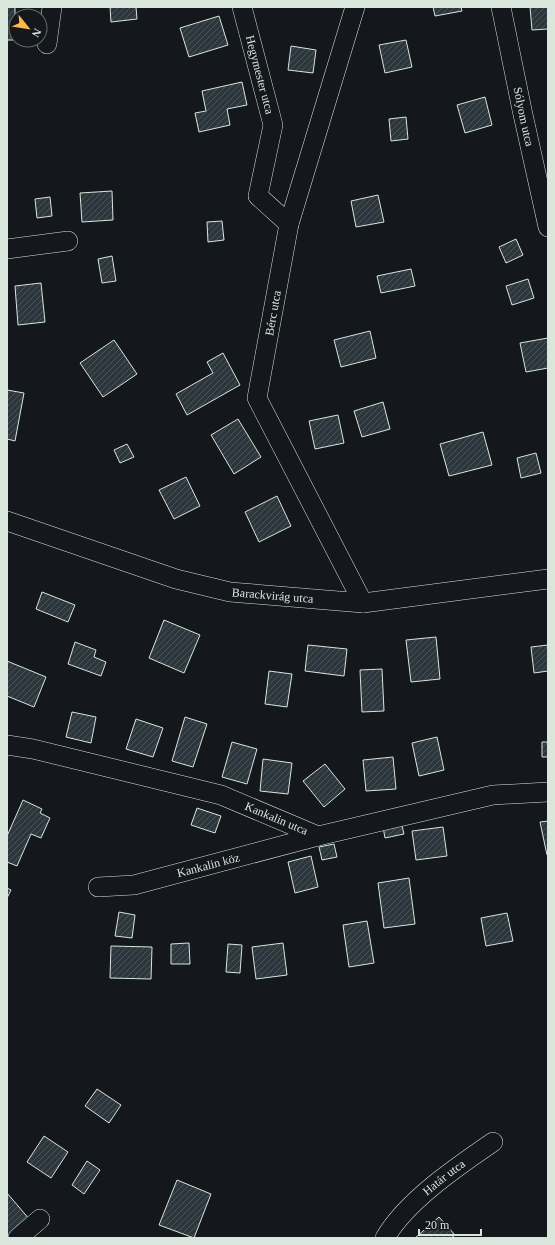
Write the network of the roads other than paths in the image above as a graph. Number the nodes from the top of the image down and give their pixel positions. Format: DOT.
graph roads {
  1 [pos="52,7"];
  2 [pos="242,7"];
  3 [pos="355,7"];
  4 [pos="501,7"];
  5 [pos="48,37"];
  6 [pos="289,224"];
  7 [pos="548,227"];
  8 [pos="68,241"];
  9 [pos="7,249"];
  10 [pos="7,521"];
  11 [pos="548,579"];
  12 [pos="364,603"];
  13 [pos="7,745"];
  14 [pos="548,792"];
  15 [pos="318,836"];
  16 [pos="98,887"];
  17 [pos="493,1142"];
  18 [pos="40,1219"];
  19 [pos="18,1238"];
  20 [pos="385,1238"];
  1 -- 5 [label="street"];
  2 -- 6 [label="street, Hegymester utca"];
  3 -- 6 [label="street, Bérc utca"];
  4 -- 7 [label="street, Sólyom utca"];
  6 -- 12 [label="street, Bérc utca"];
  8 -- 9 [label="street"];
  10 -- 12 [label="street, Barackvirág utca"];
  11 -- 12 [label="street, Barackvirág utca"];
  13 -- 15 [label="street, Kankalin utca"];
  14 -- 15 [label="street, Kankalin utca"];
  15 -- 16 [label="street, Kankalin köz"];
  17 -- 20 [label="street, Határ utca"];
  18 -- 19 [label="street"];
}
